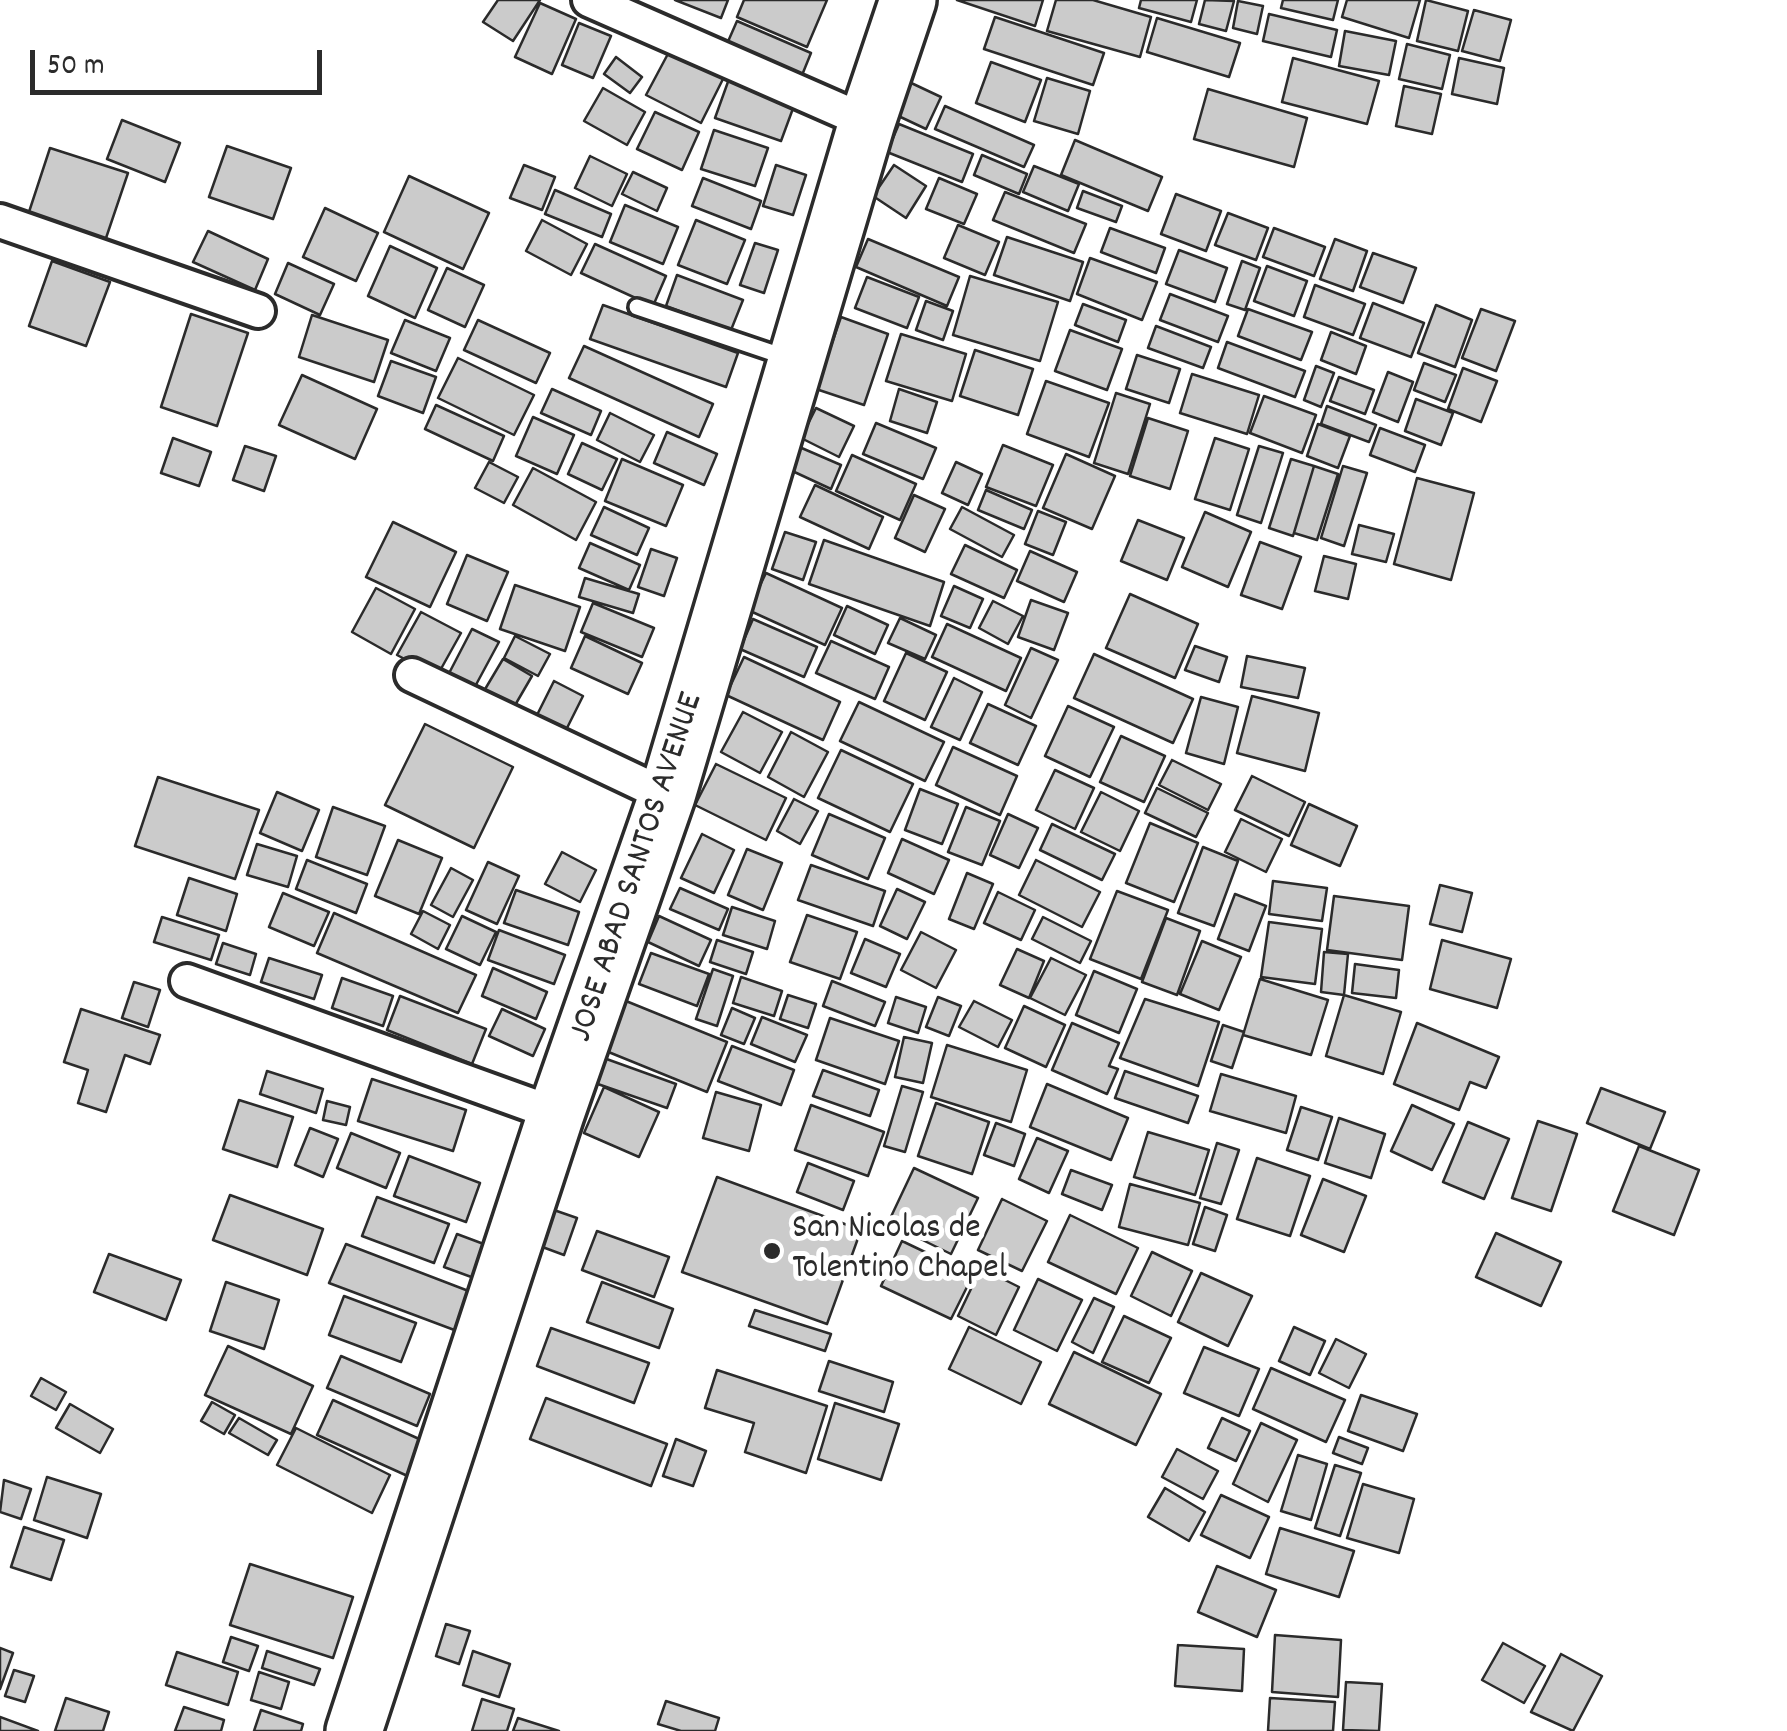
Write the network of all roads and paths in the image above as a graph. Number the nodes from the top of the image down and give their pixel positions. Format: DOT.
graph roads {
  1 [pos="588,0"];
  2 [pos="908,0"];
  3 [pos="867,122"];
  4 [pos="0,221"];
  5 [pos="638,307"];
  6 [pos="258,311"];
  7 [pos="798,362"];
  8 [pos="412,675"];
  9 [pos="667,796"];
  10 [pos="187,982"];
  11 [pos="556,1114"];
  12 [pos="354,1731"];
  1 -- 3 [label="street"];
  2 -- 3 [label="highway, JOSE ABAD SANTOS AVENUE"];
  3 -- 7 [label="highway, JOSE ABAD SANTOS AVENUE"];
  4 -- 6 [label="street"];
  5 -- 7 [label="lane"];
  7 -- 9 [label="highway, JOSE ABAD SANTOS AVENUE"];
  8 -- 9 [label="street"];
  9 -- 11 [label="highway, JOSE ABAD SANTOS AVENUE"];
  10 -- 11 [label="street"];
  11 -- 12 [label="highway, JOSE ABAD SANTOS AVENUE"];
}
